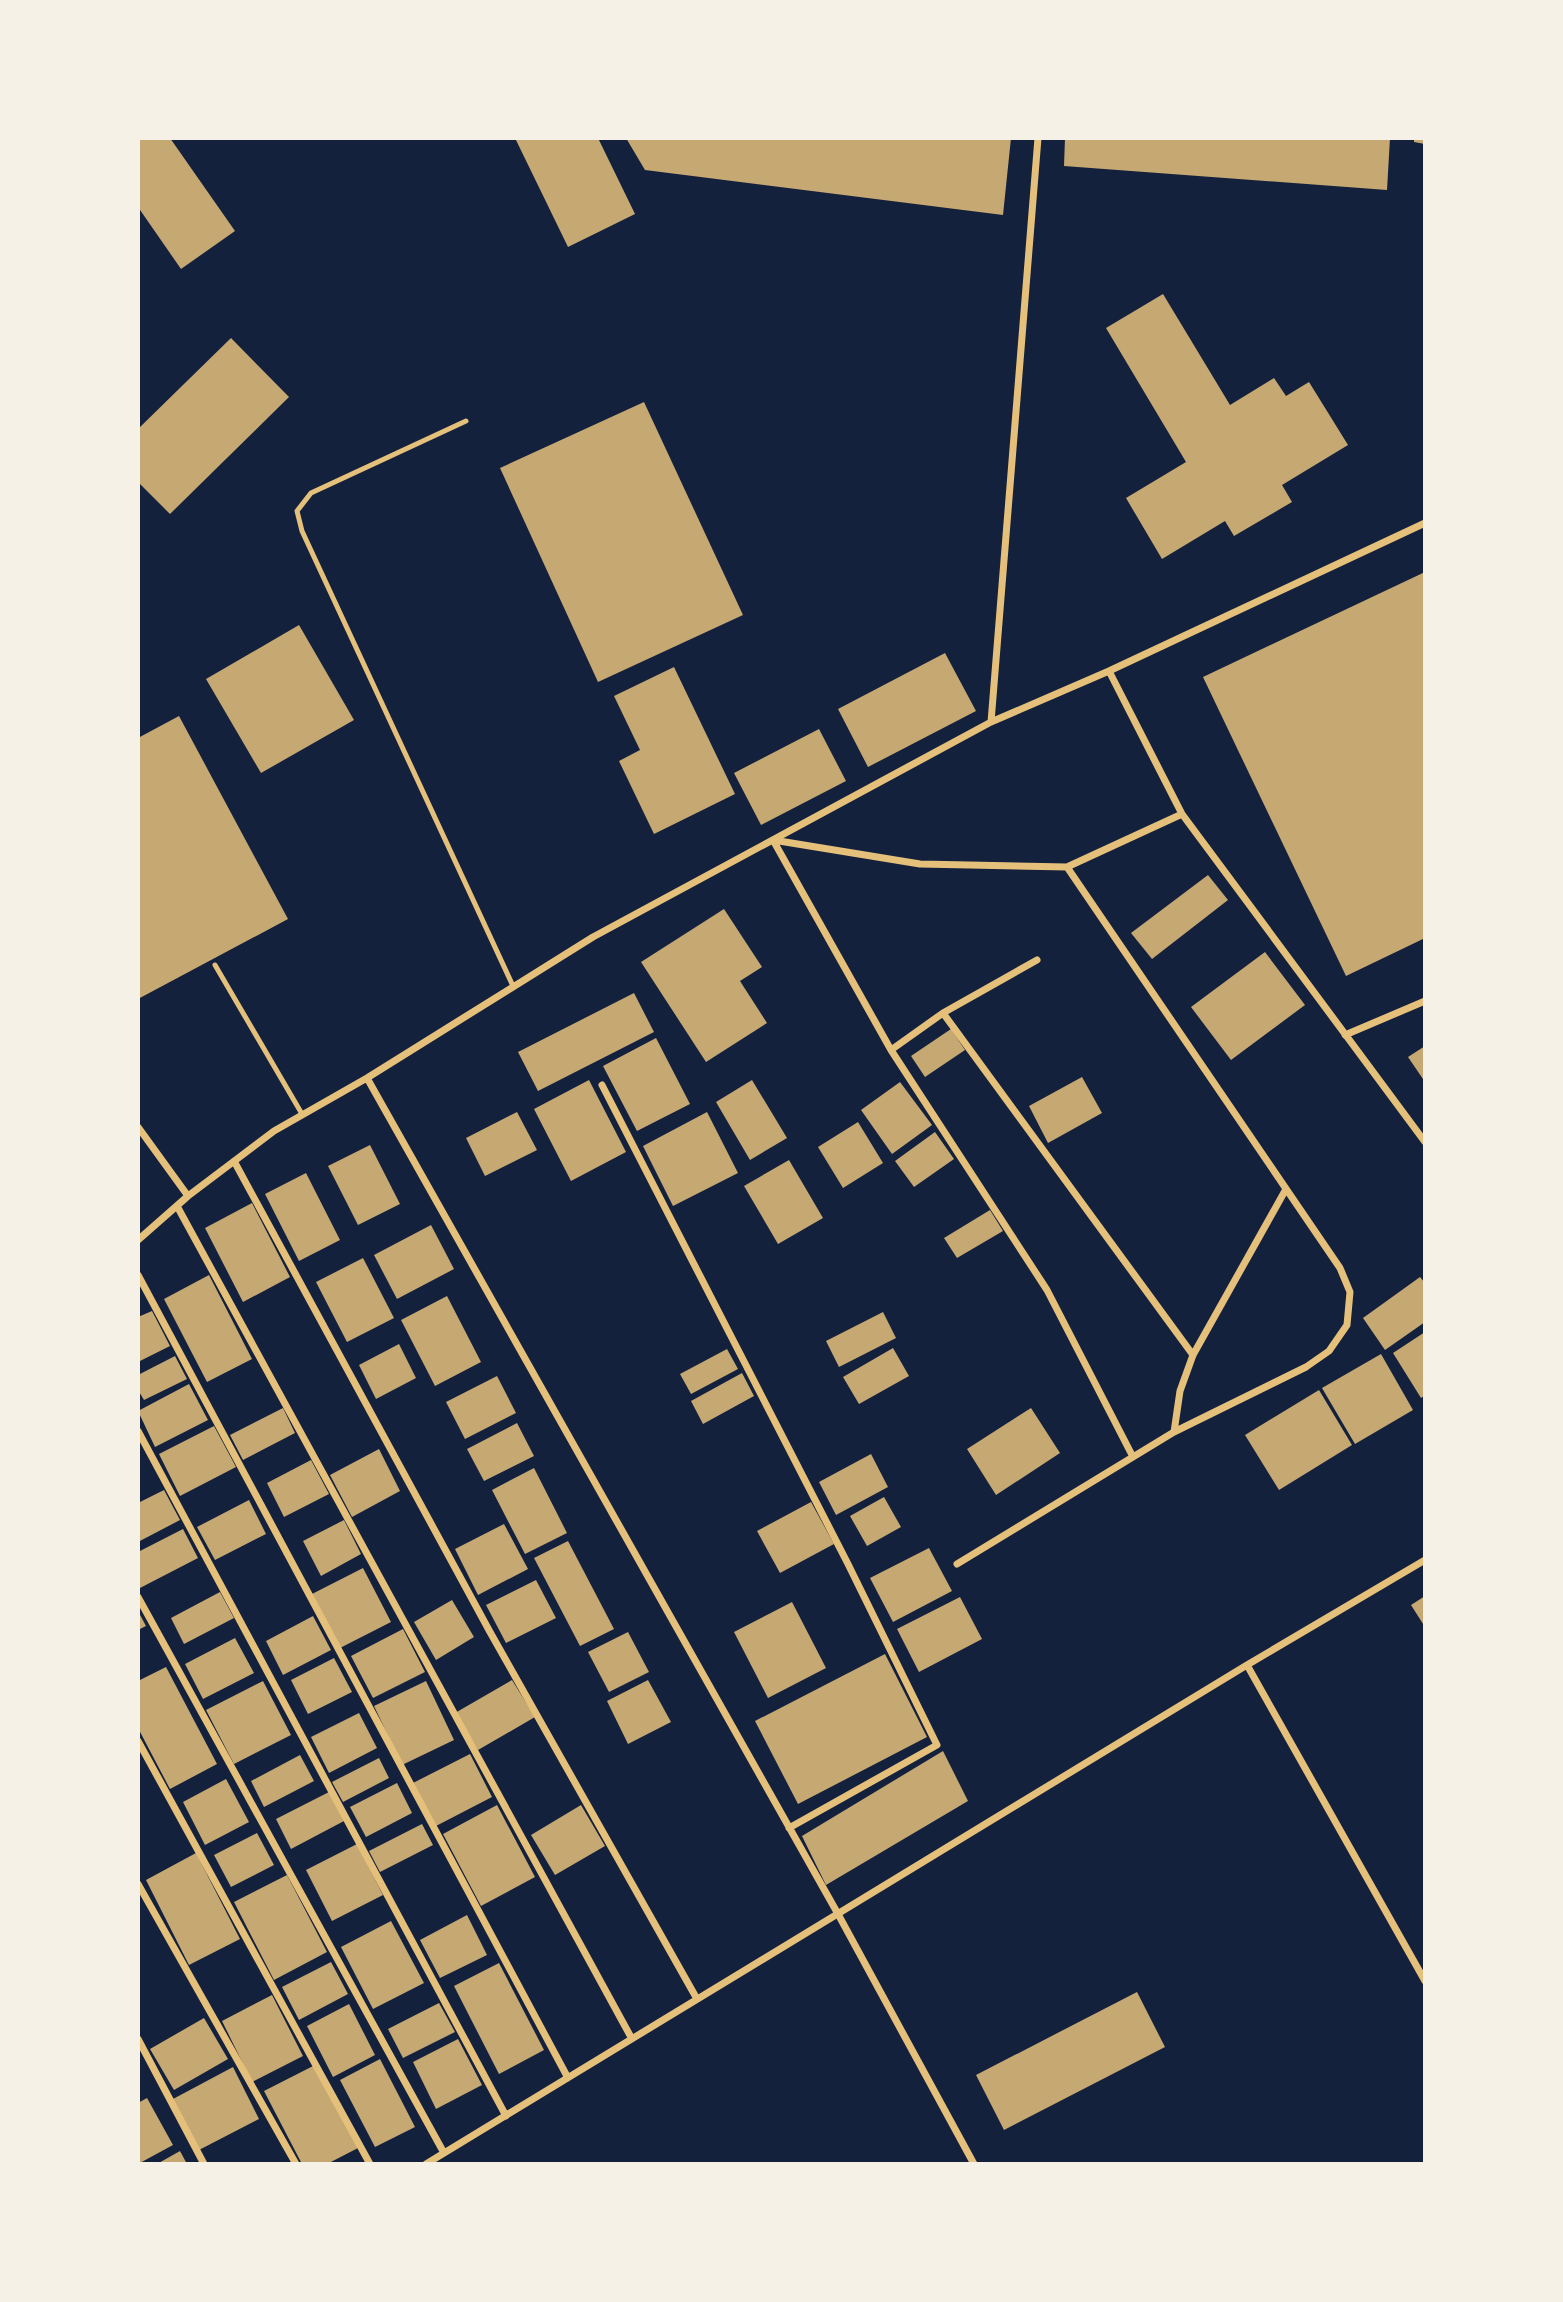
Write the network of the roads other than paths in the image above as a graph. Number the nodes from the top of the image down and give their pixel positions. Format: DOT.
graph roads {
  1 [pos="1038,138"];
  2 [pos="466,421"];
  3 [pos="1425,523"];
  4 [pos="1109,671"];
  5 [pos="992,722"];
  6 [pos="1182,814"];
  7 [pos="773,840"];
  8 [pos="1066,867"];
  9 [pos="1037,960"];
  10 [pos="215,965"];
  11 [pos="513,986"];
  12 [pos="1425,1001"];
  13 [pos="943,1013"];
  14 [pos="1345,1035"];
  15 [pos="891,1050"];
  16 [pos="367,1077"];
  17 [pos="601,1085"];
  18 [pos="302,1114"];
  19 [pos="138,1127"];
  20 [pos="1425,1142"];
  21 [pos="234,1161"];
  22 [pos="1286,1189"];
  23 [pos="188,1196"];
  24 [pos="177,1206"];
  25 [pos="138,1240"];
  26 [pos="138,1275"];
  27 [pos="1193,1355"];
  28 [pos="138,1431"];
  29 [pos="1174,1432"];
  30 [pos="1133,1457"];
  31 [pos="1425,1560"];
  32 [pos="957,1564"];
  33 [pos="138,1597"];
  34 [pos="1247,1665"];
  35 [pos="138,1741"];
  36 [pos="789,1828"];
  37 [pos="138,1884"];
  38 [pos="838,1914"];
  39 [pos="1424,1978"];
  40 [pos="697,1999"];
  41 [pos="138,2039"];
  42 [pos="632,2039"];
  43 [pos="568,2078"];
  44 [pos="506,2116"];
  45 [pos="444,2153"];
  46 [pos="204,2164"];
  47 [pos="296,2164"];
  48 [pos="370,2164"];
  49 [pos="426,2164"];
  50 [pos="974,2164"];
  1 -- 5 [label="street"];
  2 -- 11 [label="lane"];
  3 -- 4 [label="street"];
  4 -- 5 [label="street"];
  4 -- 6 [label="street"];
  5 -- 7 [label="street"];
  6 -- 8 [label="street"];
  6 -- 14 [label="street"];
  7 -- 8 [label="street"];
  7 -- 11 [label="street"];
  7 -- 15 [label="street"];
  8 -- 22 [label="street"];
  9 -- 13 [label="street"];
  10 -- 18 [label="lane"];
  11 -- 16 [label="street"];
  12 -- 14 [label="street"];
  13 -- 15 [label="street"];
  13 -- 27 [label="street"];
  14 -- 20 [label="street"];
  15 -- 30 [label="street"];
  16 -- 18 [label="street"];
  16 -- 36 [label="street"];
  17 -- 36 [label="street"];
  18 -- 21 [label="street"];
  19 -- 23 [label="street"];
  21 -- 23 [label="street"];
  21 -- 40 [label="street"];
  22 -- 27 [label="street"];
  22 -- 29 [label="street"];
  23 -- 24 [label="street"];
  24 -- 25 [label="street"];
  24 -- 42 [label="street"];
  26 -- 43 [label="street"];
  27 -- 29 [label="street"];
  28 -- 44 [label="street"];
  29 -- 30 [label="street"];
  30 -- 32 [label="street"];
  31 -- 34 [label="street"];
  33 -- 45 [label="street"];
  34 -- 38 [label="street"];
  34 -- 39 [label="street"];
  35 -- 48 [label="street"];
  36 -- 38 [label="street"];
  37 -- 47 [label="street"];
  38 -- 40 [label="street"];
  38 -- 50 [label="street"];
  40 -- 42 [label="street"];
  41 -- 46 [label="street"];
  42 -- 43 [label="street"];
  43 -- 44 [label="street"];
  44 -- 45 [label="street"];
  45 -- 49 [label="street"];
}
